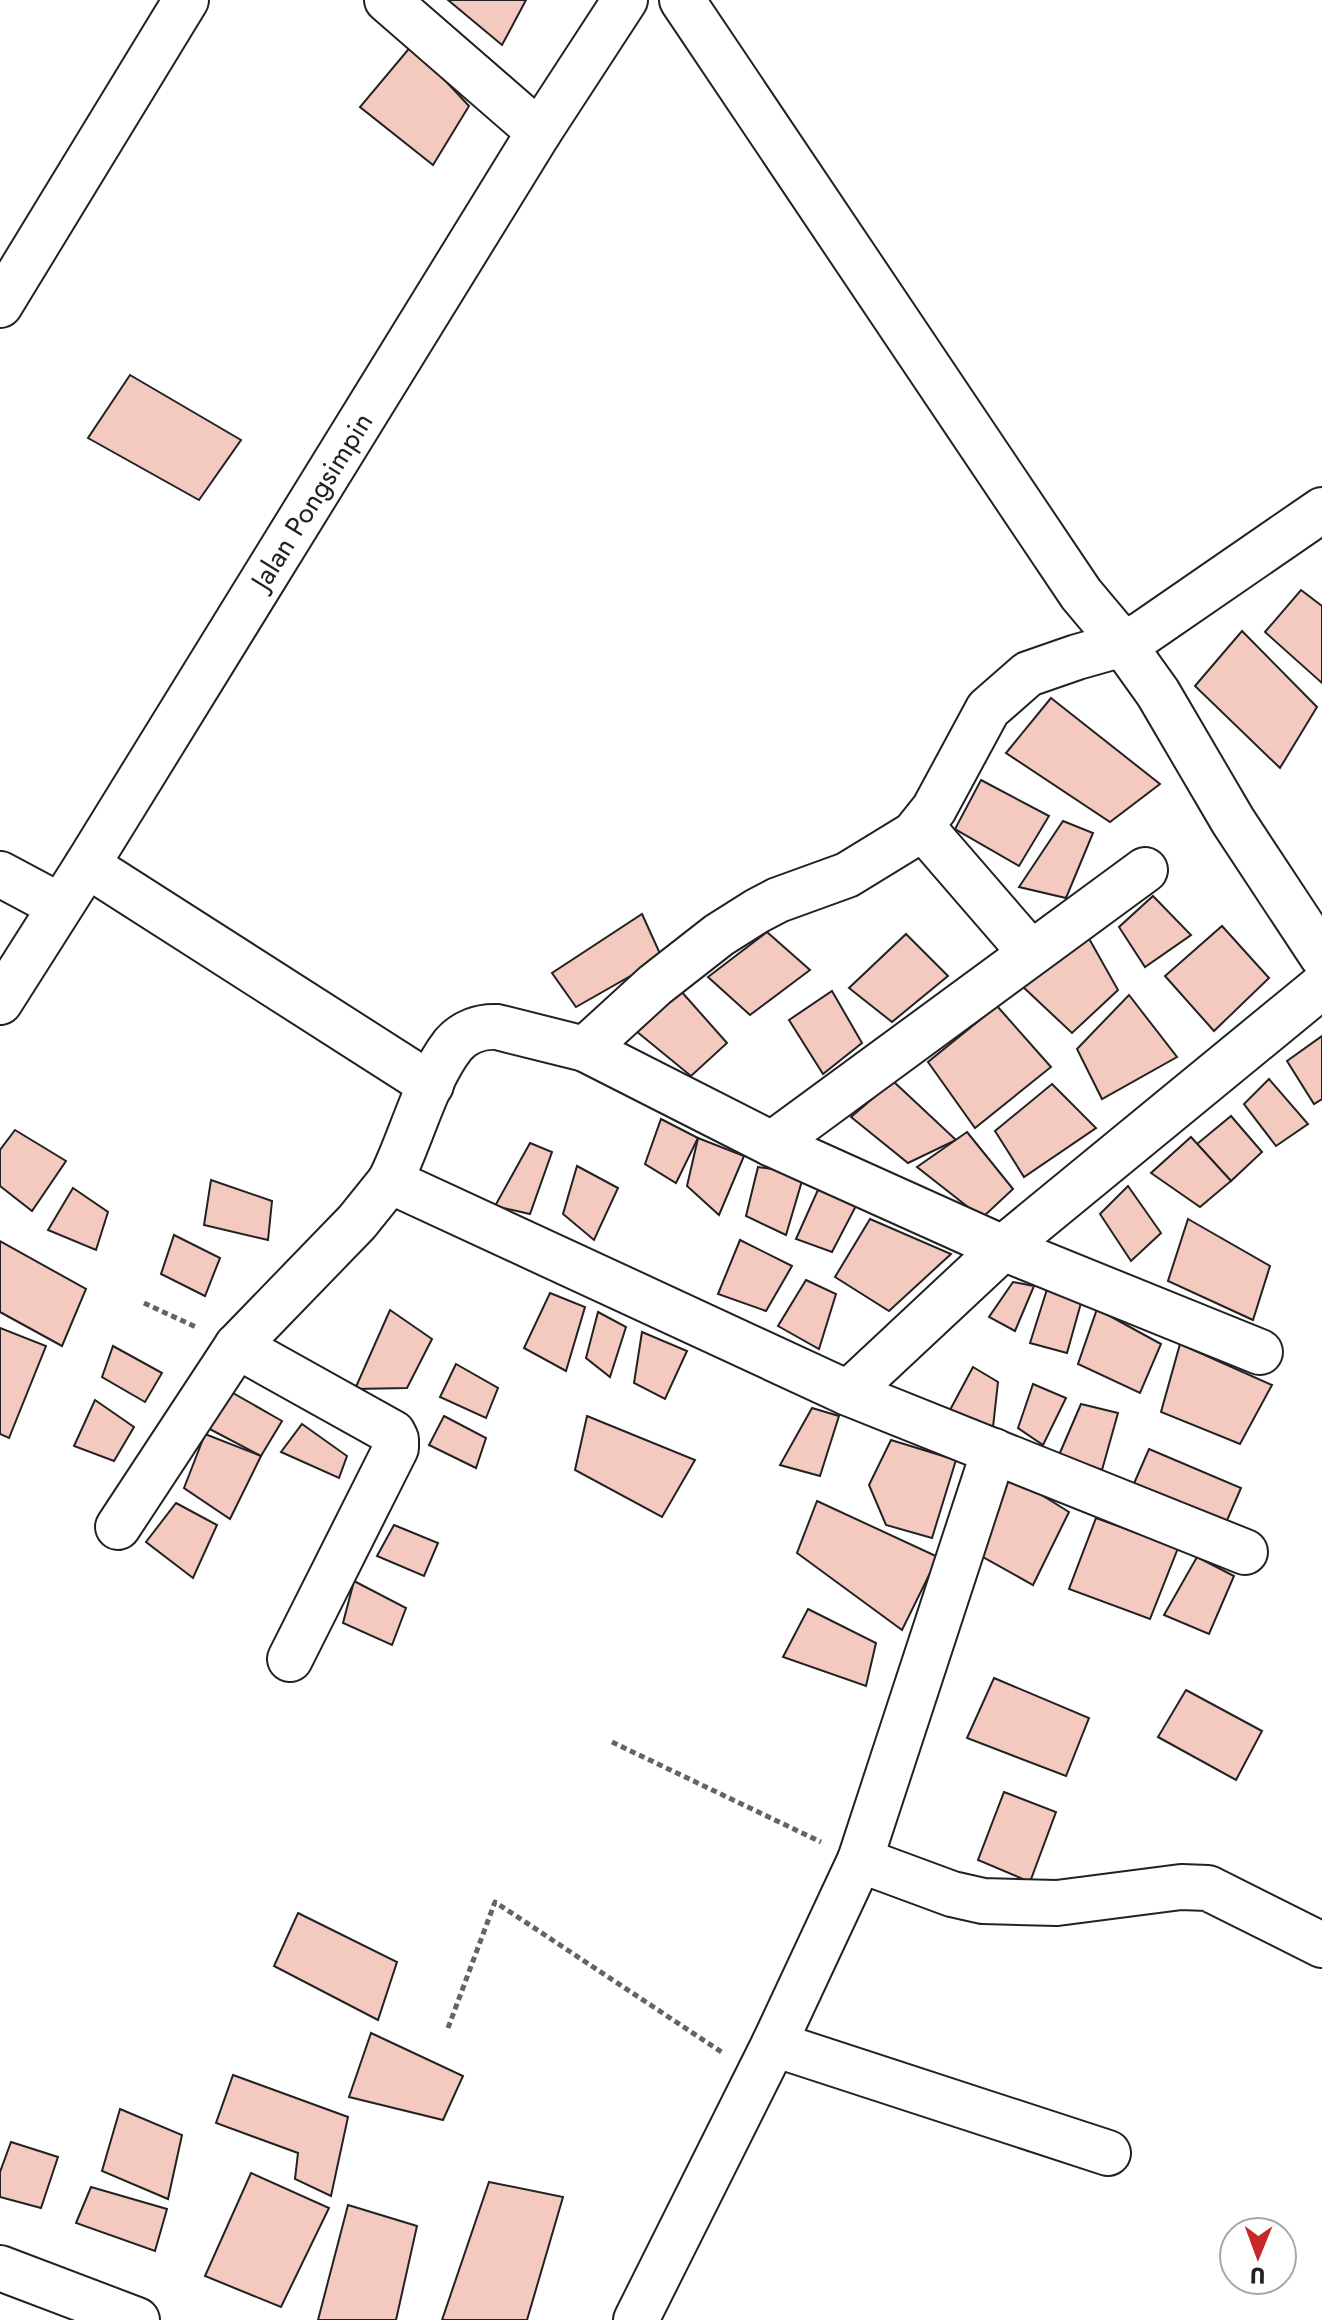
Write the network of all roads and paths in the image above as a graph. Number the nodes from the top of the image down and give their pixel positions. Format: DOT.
graph roads {
  1 [pos="186,0"];
  2 [pos="387,0"];
  3 [pos="625,0"];
  4 [pos="682,0"];
  5 [pos="539,132"];
  6 [pos="0,305"];
  7 [pos="1322,510"];
  8 [pos="1123,644"];
  9 [pos="922,827"];
  10 [pos="87,865"];
  11 [pos="1145,870"];
  12 [pos="0,874"];
  13 [pos="60,906"];
  14 [pos="1031,953"];
  15 [pos="1322,956"];
  16 [pos="1322,986"];
  17 [pos="0,1002"];
  18 [pos="585,1049"];
  19 [pos="431,1085"];
  20 [pos="772,1144"];
  21 [pos="390,1181"];
  22 [pos="1003,1248"];
  23 [pos="144,1303"];
  24 [pos="237,1346"];
  25 [pos="1260,1352"];
  26 [pos="848,1393"];
  27 [pos="994,1451"];
  28 [pos="118,1527"];
  29 [pos="1245,1552"];
  30 [pos="290,1659"];
  31 [pos="612,1742"];
  32 [pos="860,1860"];
  33 [pos="1322,1945"];
  34 [pos="448,2028"];
  35 [pos="766,2060"];
  36 [pos="1108,2153"];
  37 [pos="0,2268"];
  38 [pos="137,2320"];
  39 [pos="636,2320"];
  1 -- 6 [label="street"];
  2 -- 5 [label="street"];
  3 -- 5 [label="street, Jalan Pongsimpin"];
  4 -- 8 [label="street"];
  5 -- 10 [label="street, Jalan Pongsimpin"];
  7 -- 8 [label="street"];
  8 -- 9 [label="street"];
  8 -- 15 [label="street"];
  9 -- 14 [label="street"];
  9 -- 18 [label="street"];
  10 -- 13 [label="street, Jalan Pongsimpin"];
  10 -- 19 [label="street"];
  11 -- 14 [label="street"];
  12 -- 13 [label="street"];
  13 -- 17 [label="street, Jalan Pongsimpin"];
  14 -- 20 [label="street"];
  16 -- 22 [label="street"];
  18 -- 19 [label="street"];
  18 -- 20 [label="street"];
  19 -- 21 [label="street"];
  20 -- 22 [label="street"];
  21 -- 24 [label="street"];
  21 -- 26 [label="street"];
  22 -- 25 [label="street"];
  22 -- 26 [label="street"];
  23 -- 24 [label="path"];
  24 -- 28 [label="street"];
  24 -- 30 [label="street"];
  26 -- 27 [label="street"];
  27 -- 29 [label="street"];
  27 -- 32 [label="street"];
  31 -- 32 [label="path"];
  32 -- 33 [label="street"];
  32 -- 35 [label="street"];
  34 -- 35 [label="path"];
  35 -- 36 [label="street"];
  35 -- 39 [label="street"];
  37 -- 38 [label="street"];
}
